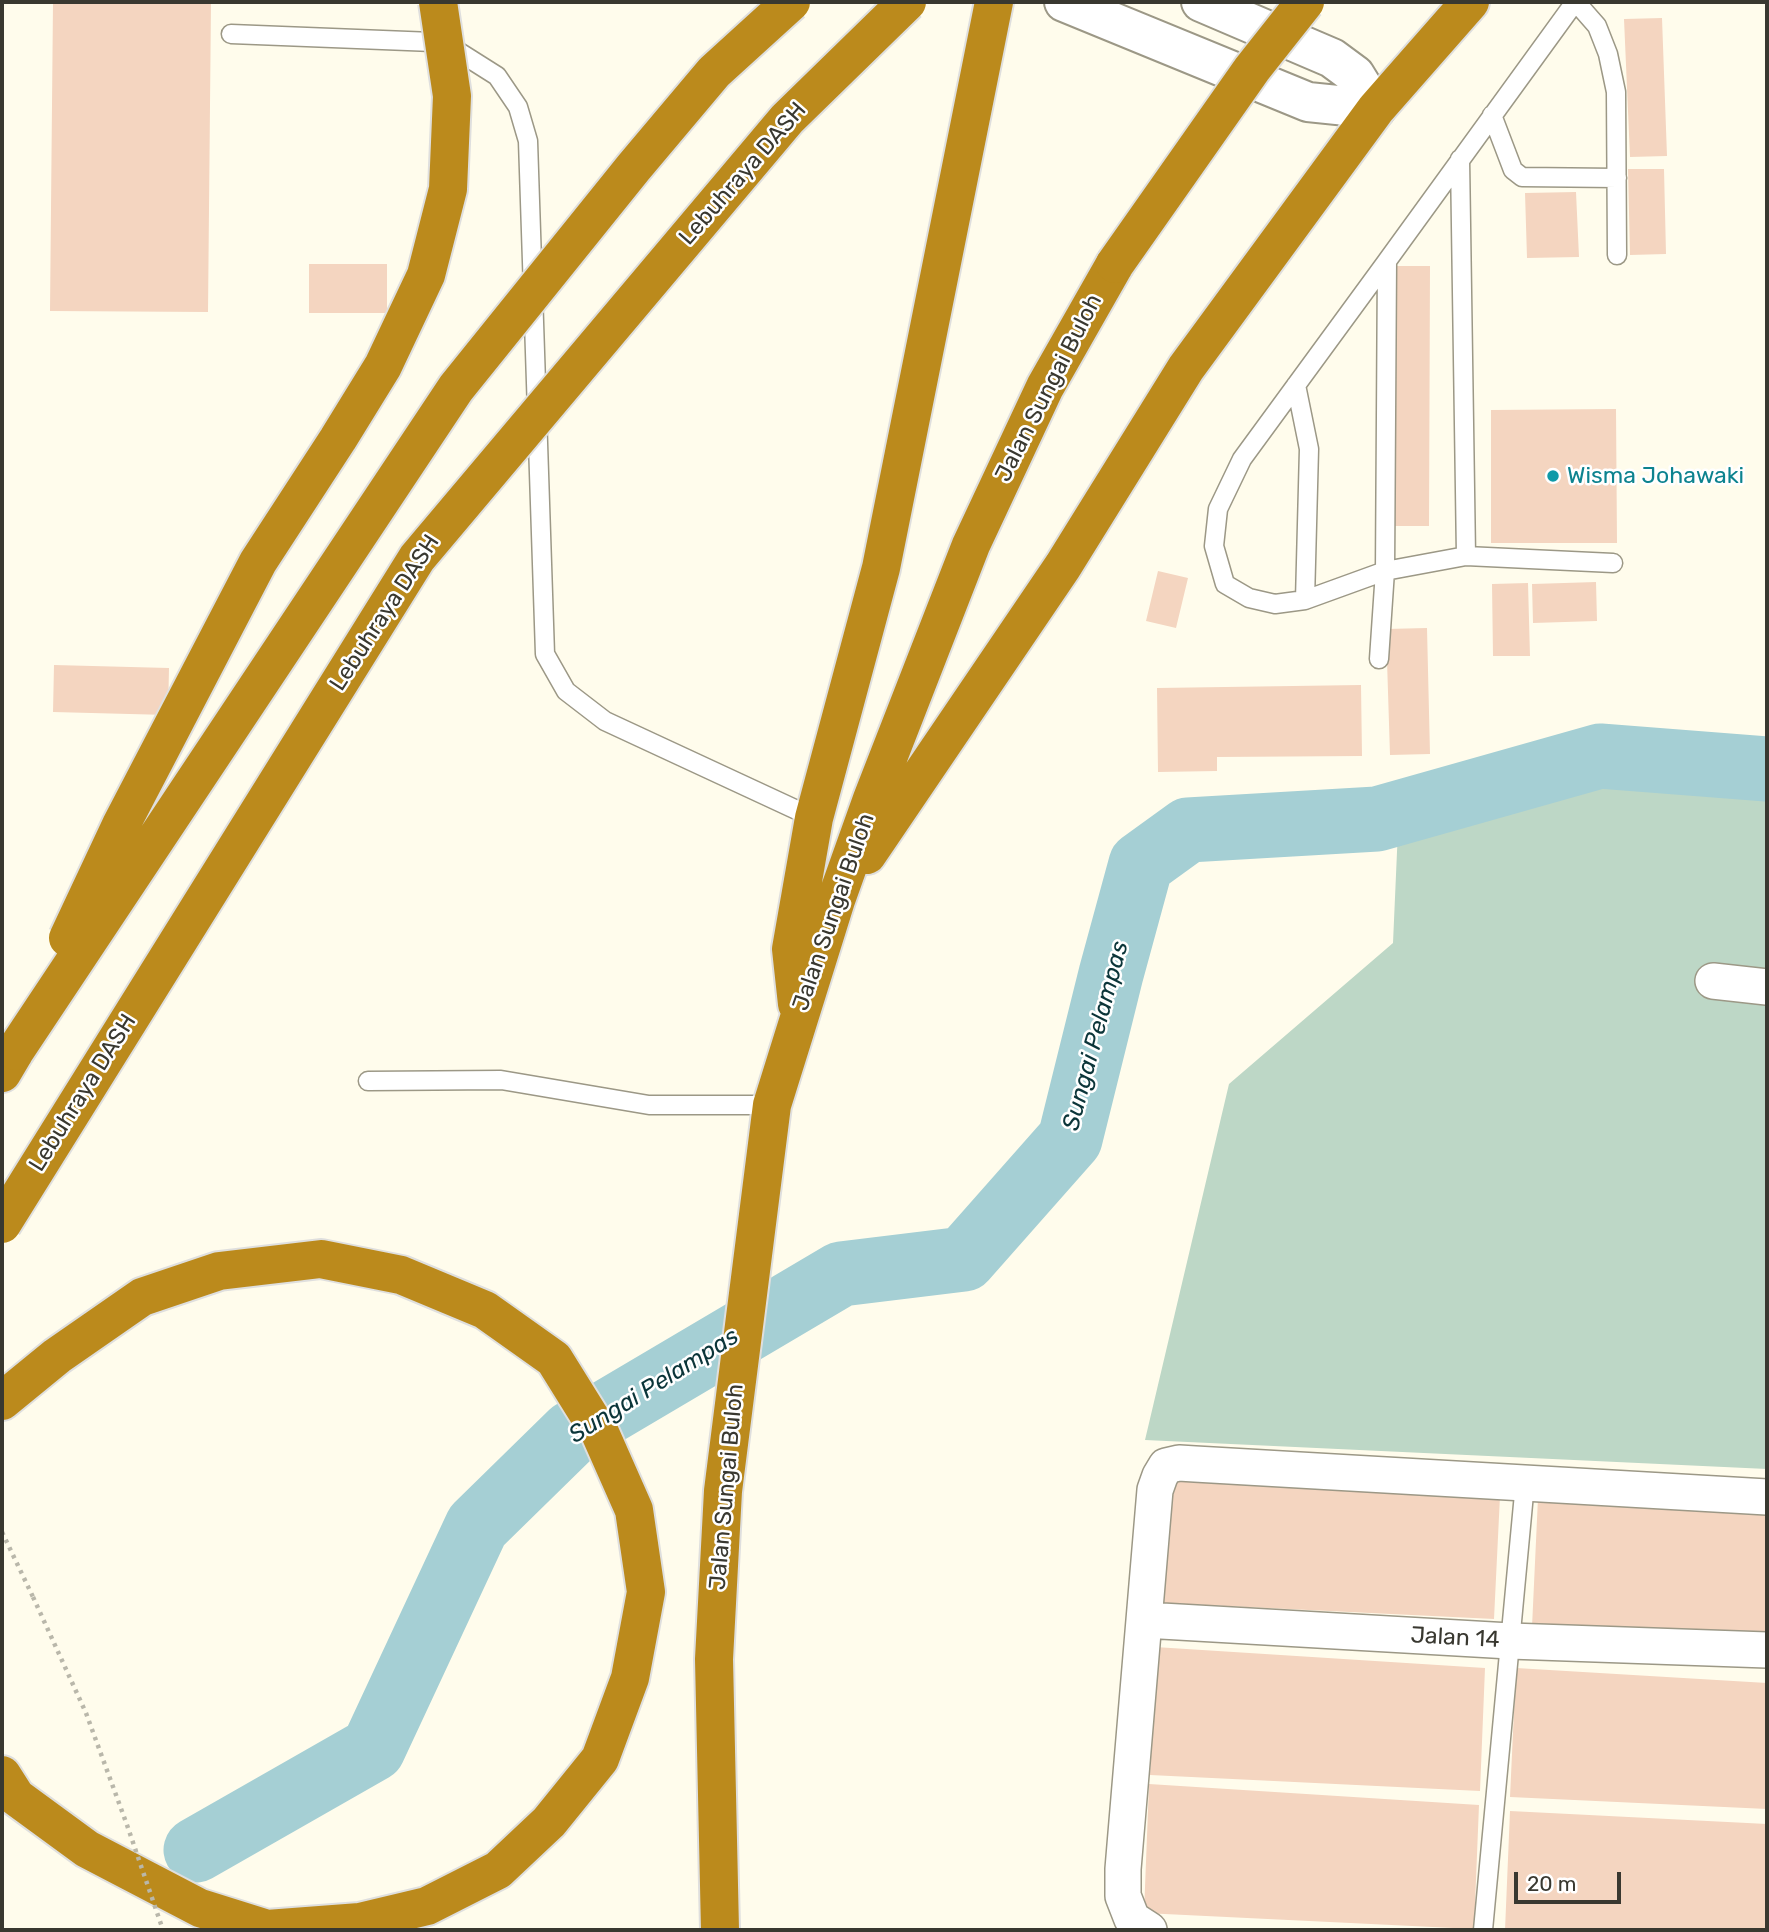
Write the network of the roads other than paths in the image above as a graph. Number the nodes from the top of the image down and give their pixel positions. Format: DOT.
graph roads {
  1 [pos="438,2"];
  2 [pos="792,2"];
  3 [pos="907,2"];
  4 [pos="995,2"];
  5 [pos="1064,2"];
  6 [pos="1201,2"];
  7 [pos="1305,2"];
  8 [pos="1470,2"];
  9 [pos="1576,2"];
  10 [pos="231,34"];
  11 [pos="1376,109"];
  12 [pos="1492,115"];
  13 [pos="1460,159"];
  14 [pos="1617,178"];
  15 [pos="1617,256"];
  16 [pos="1387,261"];
  17 [pos="1296,386"];
  18 [pos="1466,556"];
  19 [pos="1613,563"];
  20 [pos="1385,571"];
  21 [pos="1305,600"];
  22 [pos="1380,659"];
  23 [pos="814,818"];
  24 [pos="836,900"];
  25 [pos="1713,981"];
  26 [pos="1767,987"];
  27 [pos="799,1016"];
  28 [pos="8,1062"];
  29 [pos="368,1081"];
  30 [pos="772,1105"];
  31 [pos="2,1224"];
  32 [pos="2,1401"];
  33 [pos="1525,1483"];
  34 [pos="1767,1497"];
  35 [pos="1144,1620"];
  36 [pos="1510,1641"];
  37 [pos="1767,1650"];
  38 [pos="2,1775"];
  39 [pos="1141,1925"];
  40 [pos="720,1930"];
  41 [pos="1483,1930"];
  1 -- 28 [label="highway, bridge"];
  2 -- 28 [label="highway, bridge"];
  3 -- 31 [label="highway, Lebuhraya DASH, bridge"];
  4 -- 23 [label="highway"];
  5 -- 11 [label="main road"];
  6 -- 11 [label="main road"];
  7 -- 24 [label="highway, Jalan Sungai Buloh, bridge"];
  8 -- 11 [label="highway"];
  9 -- 12 [label="lane"];
  9 -- 14 [label="lane"];
  10 -- 23 [label="lane"];
  11 -- 24 [label="highway"];
  12 -- 13 [label="lane"];
  12 -- 14 [label="lane"];
  13 -- 16 [label="lane"];
  13 -- 18 [label="lane"];
  14 -- 15 [label="lane"];
  16 -- 17 [label="lane"];
  16 -- 20 [label="lane"];
  17 -- 21 [label="lane"];
  17 -- 21 [label="lane"];
  18 -- 19 [label="lane"];
  18 -- 20 [label="lane"];
  20 -- 21 [label="lane"];
  20 -- 22 [label="lane"];
  23 -- 27 [label="highway"];
  24 -- 27 [label="highway, Jalan Sungai Buloh"];
  25 -- 26 [label="street"];
  27 -- 30 [label="highway, Jalan Sungai Buloh"];
  29 -- 30 [label="lane"];
  30 -- 40 [label="highway, Jalan Sungai Buloh"];
  32 -- 38 [label="highway"];
  33 -- 34 [label="street"];
  33 -- 35 [label="street"];
  33 -- 36 [label="lane"];
  35 -- 36 [label="street, Jalan 14"];
  35 -- 39 [label="street"];
  36 -- 37 [label="street, Jalan 14"];
  36 -- 41 [label="lane"];
}
